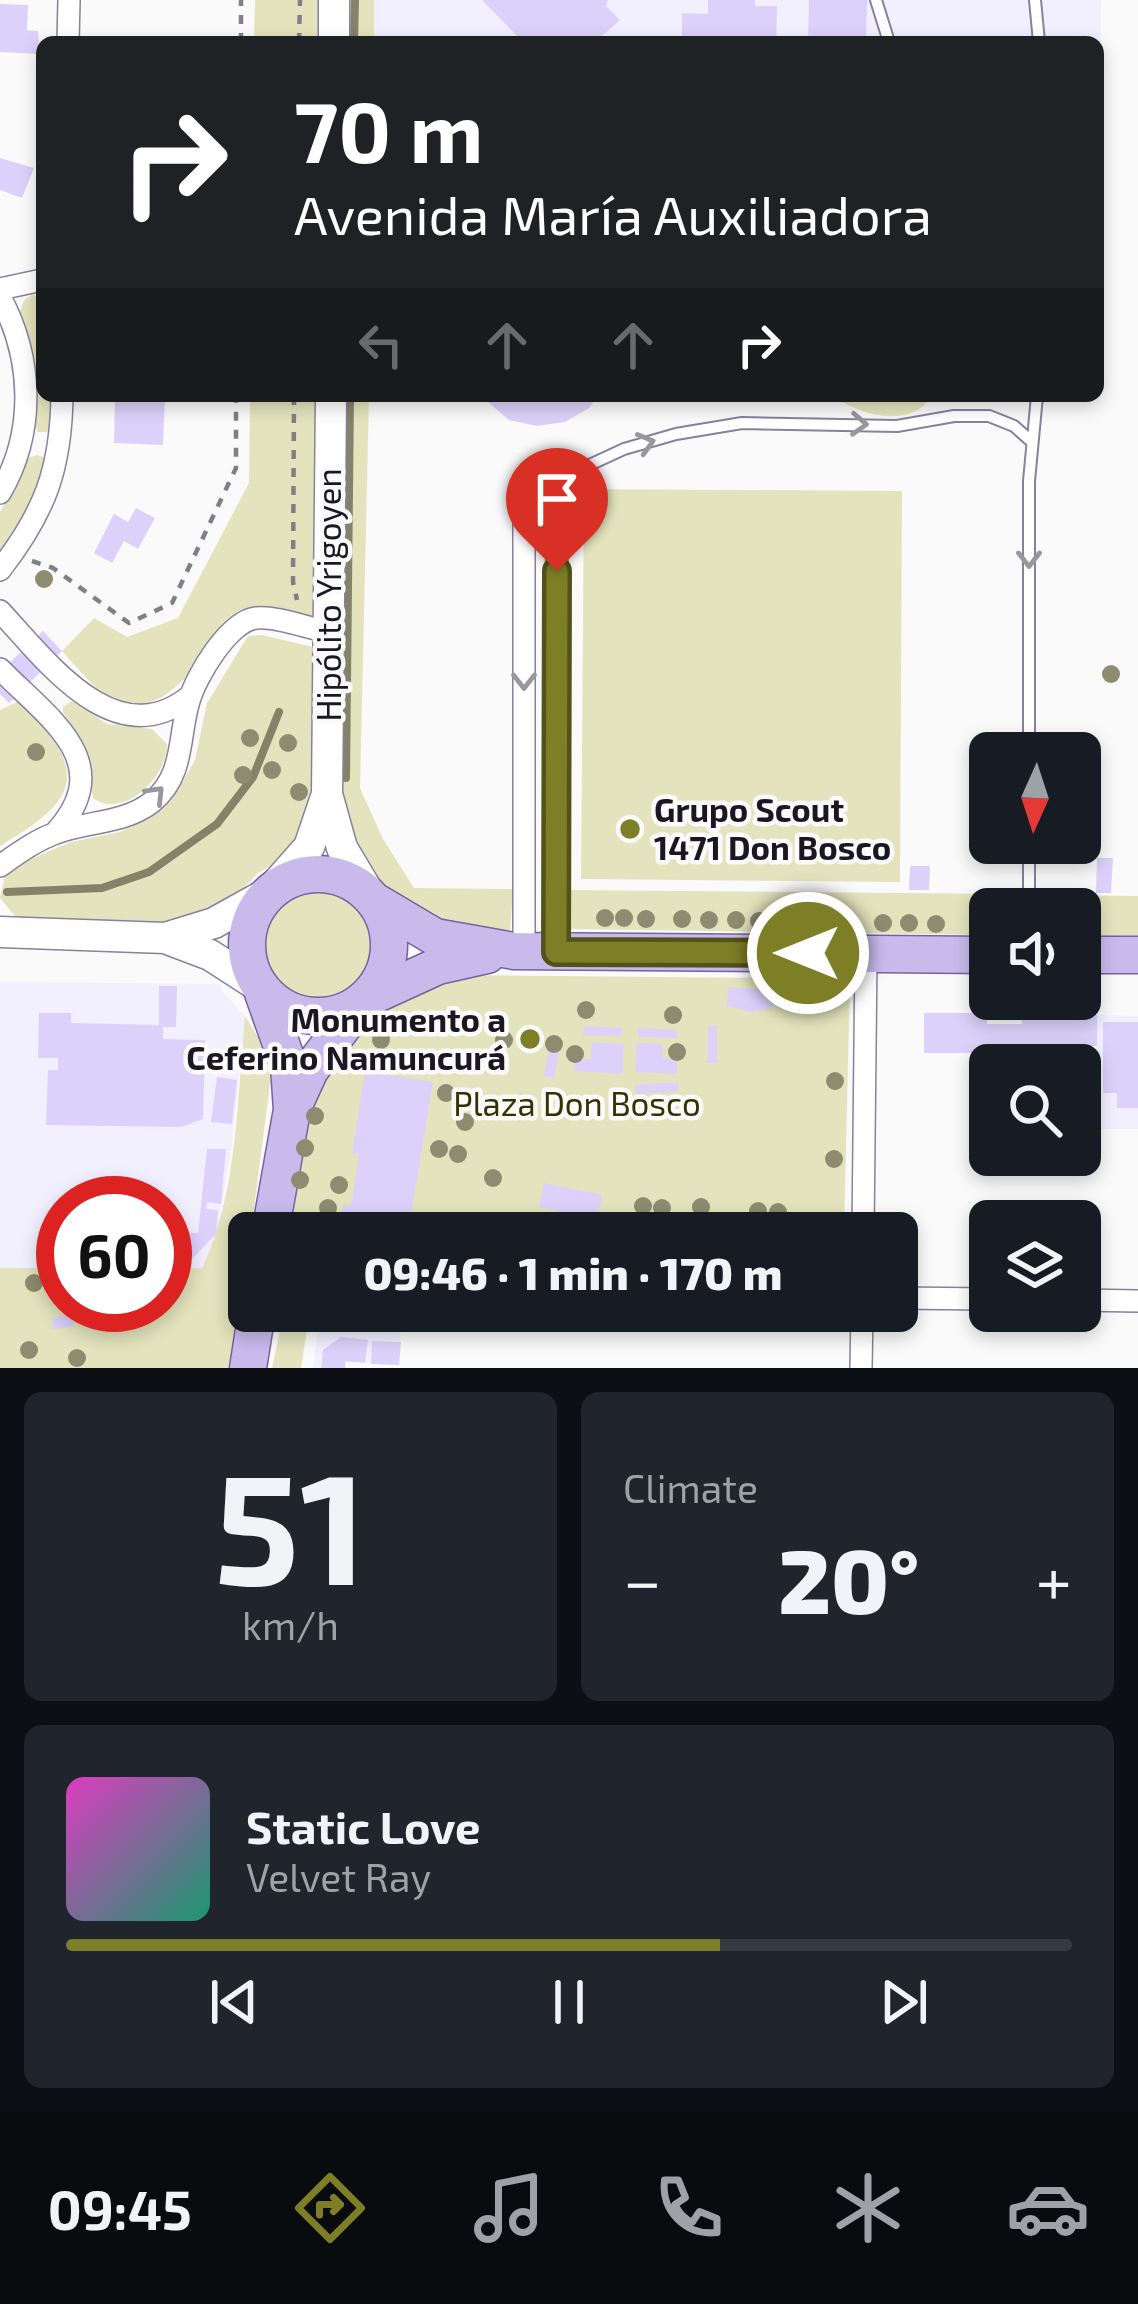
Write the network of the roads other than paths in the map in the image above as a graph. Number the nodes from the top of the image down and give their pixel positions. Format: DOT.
graph roads {
  1 [pos="69,0"];
  2 [pos="334,0"];
  3 [pos="876,0"];
  4 [pos="1035,0"];
  5 [pos="68,36"];
  6 [pos="334,36"];
  7 [pos="887,36"];
  8 [pos="1038,36"];
  9 [pos="36,282"];
  10 [pos="0,293"];
  11 [pos="62,402"];
  12 [pos="331,402"];
  13 [pos="1036,402"];
  14 [pos="23,442"];
  15 [pos="1032,442"];
  16 [pos="60,445"];
  17 [pos="557,480"];
  18 [pos="0,493"];
  19 [pos="6,562"];
  20 [pos="0,611"];
  21 [pos="328,632"];
  22 [pos="0,669"];
  23 [pos="77,687"];
  24 [pos="190,696"];
  25 [pos="44,711"];
  26 [pos="148,717"];
  27 [pos="1029,732"];
  28 [pos="181,754"];
  29 [pos="81,788"];
  30 [pos="327,794"];
  31 [pos="117,818"];
  32 [pos="55,833"];
  33 [pos="0,866"];
  34 [pos="269,892"];
  35 [pos="373,899"];
  36 [pos="0,932"];
  37 [pos="165,938"];
  38 [pos="531,951"];
  39 [pos="866,954"];
  40 [pos="969,955"];
  41 [pos="1101,955"];
  42 [pos="1138,955"];
  43 [pos="261,990"];
  44 [pos="364,1001"];
  45 [pos="292,1110"];
  46 [pos="274,1212"];
  47 [pos="862,1212"];
  48 [pos="918,1298"];
  49 [pos="969,1299"];
  50 [pos="1101,1300"];
  51 [pos="1138,1301"];
  52 [pos="254,1332"];
  53 [pos="862,1332"];
  54 [pos="248,1368"];
  55 [pos="861,1368"];
  1 -- 5 [label="street"];
  2 -- 6 [label="main road"];
  3 -- 7 [label="lane"];
  4 -- 8 [label="lane"];
  9 -- 10 [label="street"];
  10 -- 14 [label="street"];
  11 -- 16 [label="street"];
  12 -- 21 [label="main road, Hipólito Yrigoyen"];
  13 -- 15 [label="lane"];
  14 -- 16 [label="street"];
  14 -- 18 [label="street"];
  17 -- 15 [label="lane, one-way"];
  15 -- 27 [label="lane, one-way"];
  16 -- 19 [label="street"];
  17 -- 38 [label="street"];
  17 -- 38 [label="street, one-way"];
  20 -- 23 [label="street"];
  21 -- 24 [label="street"];
  21 -- 30 [label="main road, Hipólito Yrigoyen"];
  22 -- 25 [label="street"];
  23 -- 25 [label="street"];
  23 -- 26 [label="street"];
  24 -- 26 [label="street"];
  24 -- 28 [label="street"];
  25 -- 29 [label="street"];
  26 -- 28 [label="street"];
  31 -- 28 [label="street, one-way"];
  29 -- 31 [label="street"];
  29 -- 32 [label="street"];
  30 -- 34 [label="main road, Hipólito Yrigoyen"];
  30 -- 35 [label="main road, Hipólito Yrigoyen"];
  31 -- 32 [label="street"];
  32 -- 33 [label="street"];
  34 -- 35 [label="main road"];
  34 -- 37 [label="main road"];
  34 -- 43 [label="main road"];
  35 -- 38 [label="main road"];
  35 -- 44 [label="main road"];
  36 -- 37 [label="main road"];
  37 -- 43 [label="main road"];
  38 -- 39 [label="main road"];
  38 -- 44 [label="main road"];
  39 -- 40 [label="main road"];
  39 -- 47 [label="street"];
  41 -- 42 [label="main road"];
  43 -- 44 [label="main road"];
  43 -- 45 [label="main road"];
  44 -- 45 [label="main road"];
  45 -- 46 [label="main road"];
  48 -- 49 [label="street"];
  50 -- 51 [label="street"];
  52 -- 54 [label="main road"];
  53 -- 55 [label="street"];
}
